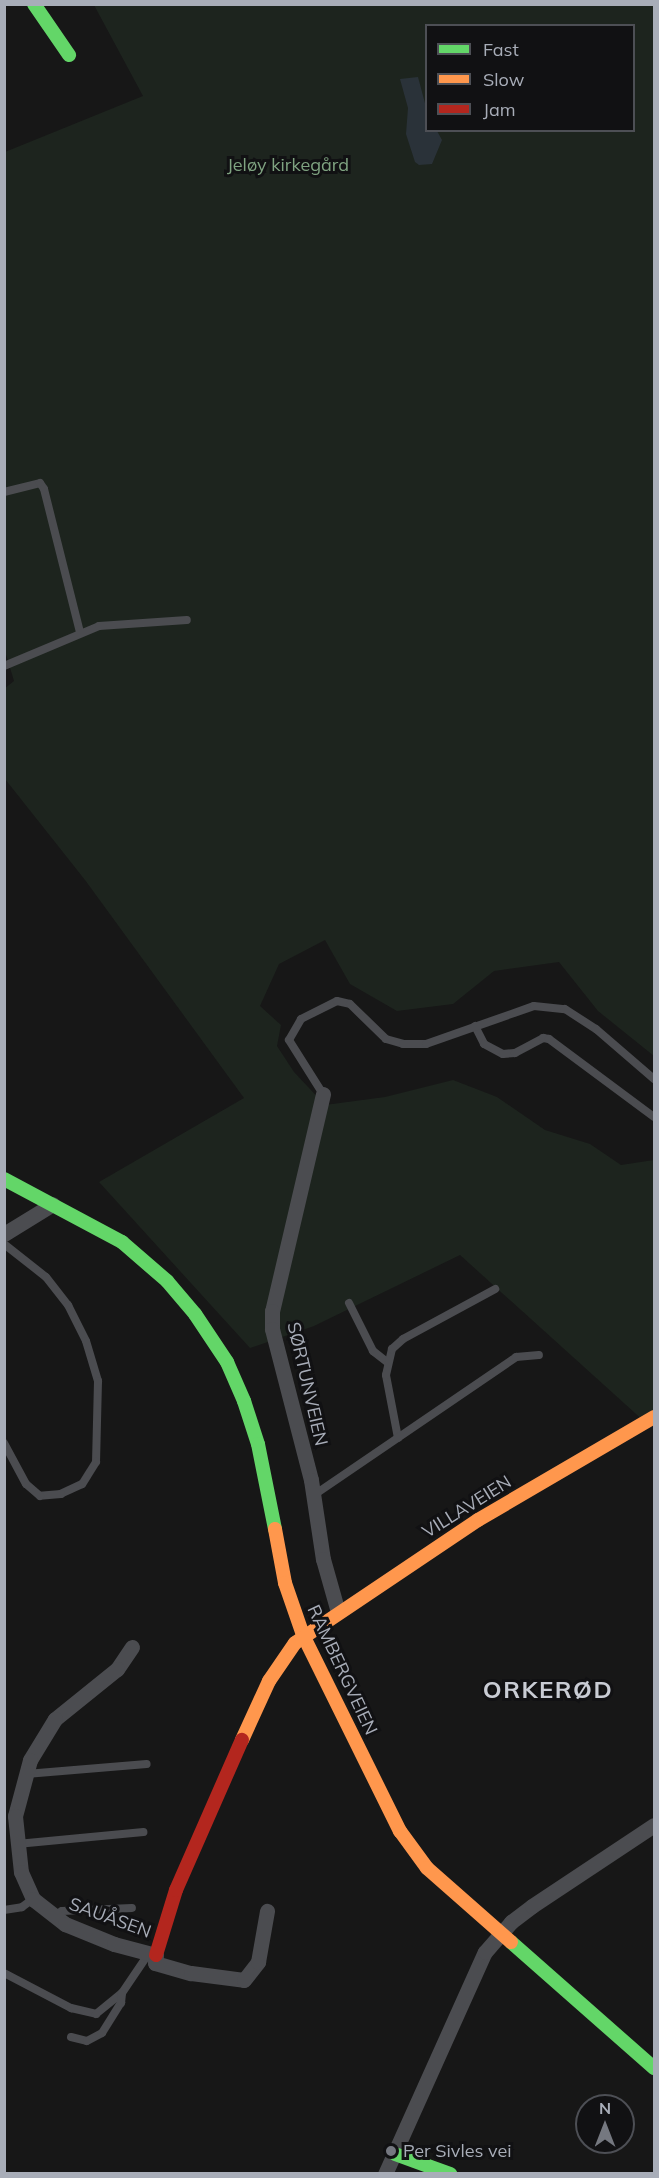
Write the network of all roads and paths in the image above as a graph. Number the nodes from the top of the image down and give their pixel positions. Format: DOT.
graph roads {
  1 [pos="34,4"];
  2 [pos="69,55"];
  3 [pos="4,492"];
  4 [pos="187,620"];
  5 [pos="80,632"];
  6 [pos="4,666"];
  7 [pos="475,1026"];
  8 [pos="654,1079"];
  9 [pos="323,1094"];
  10 [pos="654,1117"];
  11 [pos="4,1179"];
  12 [pos="53,1204"];
  13 [pos="4,1234"];
  14 [pos="4,1244"];
  15 [pos="495,1288"];
  16 [pos="349,1303"];
  17 [pos="539,1354"];
  18 [pos="387,1362"];
  19 [pos="654,1417"];
  20 [pos="398,1438"];
  21 [pos="4,1443"];
  22 [pos="314,1495"];
  23 [pos="338,1612"];
  24 [pos="303,1635"];
  25 [pos="132,1647"];
  26 [pos="147,1764"];
  27 [pos="25,1774"];
  28 [pos="654,1825"];
  29 [pos="143,1832"];
  30 [pos="17,1844"];
  31 [pos="33,1899"];
  32 [pos="132,1908"];
  33 [pos="4,1910"];
  34 [pos="267,1911"];
  35 [pos="52,1916"];
  36 [pos="502,1935"];
  37 [pos="152,1954"];
  38 [pos="4,1973"];
  39 [pos="122,1994"];
  40 [pos="71,2037"];
  41 [pos="654,2068"];
  42 [pos="395,2154"];
  43 [pos="385,2174"];
  44 [pos="450,2174"];
  1 -- 2 [label="street"];
  3 -- 5 [label="lane"];
  4 -- 5 [label="lane"];
  5 -- 6 [label="lane"];
  7 -- 8 [label="lane"];
  7 -- 9 [label="lane"];
  7 -- 10 [label="lane"];
  9 -- 22 [label="street, SØRTUNVEIEN"];
  11 -- 12 [label="street, RAMBERGVEIEN"];
  12 -- 13 [label="street"];
  12 -- 24 [label="street, RAMBERGVEIEN"];
  14 -- 21 [label="lane"];
  15 -- 18 [label="lane"];
  16 -- 18 [label="lane"];
  17 -- 20 [label="lane"];
  18 -- 20 [label="lane"];
  19 -- 23 [label="street, VILLAVEIEN"];
  20 -- 22 [label="lane"];
  22 -- 23 [label="street, SØRTUNVEIEN"];
  23 -- 24 [label="street, VILLAVEIEN"];
  24 -- 36 [label="street, RAMBERGVEIEN"];
  24 -- 37 [label="street, SAUÅSEN"];
  25 -- 27 [label="street, SAUÅSEN"];
  26 -- 27 [label="lane"];
  27 -- 30 [label="street, SAUÅSEN"];
  28 -- 36 [label="street"];
  29 -- 30 [label="lane"];
  30 -- 31 [label="street, SAUÅSEN"];
  31 -- 33 [label="lane"];
  31 -- 35 [label="street, SAUÅSEN"];
  32 -- 35 [label="lane"];
  34 -- 37 [label="street, SAUÅSEN"];
  35 -- 37 [label="street, SAUÅSEN"];
  36 -- 41 [label="street, RAMBERGVEIEN"];
  36 -- 42 [label="street"];
  37 -- 39 [label="lane"];
  38 -- 39 [label="lane"];
  39 -- 40 [label="lane"];
  42 -- 43 [label="street"];
  42 -- 44 [label="street"];
}
